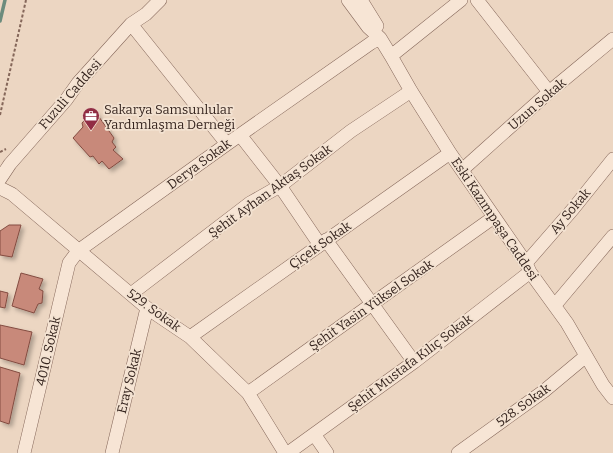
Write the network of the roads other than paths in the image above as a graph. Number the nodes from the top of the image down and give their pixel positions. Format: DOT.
graph roads {
  1 [pos="160,0"];
  2 [pos="172,0"];
  3 [pos="348,0"];
  4 [pos="361,0"];
  5 [pos="461,0"];
  6 [pos="477,0"];
  7 [pos="146,14"];
  8 [pos="131,24"];
  9 [pos="380,38"];
  10 [pos="613,39"];
  11 [pos="391,56"];
  12 [pos="411,91"];
  13 [pos="549,92"];
  14 [pos="240,135"];
  15 [pos="227,144"];
  16 [pos="450,152"];
  17 [pos="613,159"];
  18 [pos="462,170"];
  19 [pos="0,179"];
  20 [pos="280,186"];
  21 [pos="0,188"];
  22 [pos="494,218"];
  23 [pos="613,236"];
  24 [pos="323,243"];
  25 [pos="78,251"];
  26 [pos="528,268"];
  27 [pos="131,294"];
  28 [pos="372,304"];
  29 [pos="555,305"];
  30 [pos="147,308"];
  31 [pos="190,337"];
  32 [pos="586,356"];
  33 [pos="414,362"];
  34 [pos="248,393"];
  35 [pos="613,398"];
  36 [pos="314,434"];
  37 [pos="24,453"];
  38 [pos="112,453"];
  39 [pos="286,453"];
  40 [pos="327,453"];
  41 [pos="458,453"];
  1 -- 7 [label="street"];
  2 -- 7 [label="street"];
  3 -- 9 [label="street, Eski Kazımpaşa Caddesi"];
  4 -- 9 [label="street, Eski Kazımpaşa Caddesi"];
  5 -- 11 [label="street"];
  6 -- 13 [label="street"];
  7 -- 8 [label="street, Fuzuli Caddesi"];
  8 -- 15 [label="street"];
  8 -- 19 [label="street, Fuzuli Caddesi"];
  9 -- 11 [label="street, Eski Kazımpaşa Caddesi"];
  9 -- 14 [label="street, Derya Sokak"];
  10 -- 13 [label="street, Uzun Sokak"];
  11 -- 12 [label="street, Eski Kazımpaşa Caddesi"];
  12 -- 16 [label="street, Eski Kazımpaşa Caddesi"];
  12 -- 20 [label="street, Şehit Ayhan Aktaş Sokak"];
  13 -- 18 [label="street, Uzun Sokak"];
  14 -- 15 [label="street, Derya Sokak"];
  14 -- 20 [label="street"];
  15 -- 25 [label="street, Derya Sokak"];
  16 -- 18 [label="street, Eski Kazımpaşa Caddesi"];
  16 -- 24 [label="street, Çiçek Sokak"];
  17 -- 26 [label="street, Ay Sokak"];
  18 -- 22 [label="street, Eski Kazımpaşa Caddesi"];
  20 -- 24 [label="street"];
  20 -- 27 [label="street, Şehit Ayhan Aktaş Sokak"];
  21 -- 25 [label="street, 529. Sokak"];
  22 -- 26 [label="street, Eski Kazımpaşa Caddesi"];
  22 -- 28 [label="street, Şehit Yasin Yüksel Sokak"];
  23 -- 29 [label="street"];
  24 -- 28 [label="street"];
  24 -- 31 [label="street, Çiçek Sokak"];
  25 -- 27 [label="street, 529. Sokak"];
  25 -- 37 [label="street, 4010. Sokak"];
  26 -- 29 [label="street, Eski Kazımpaşa Caddesi"];
  26 -- 33 [label="street, Şehit Mustafa Kılıç Sokak"];
  27 -- 30 [label="street, 529. Sokak"];
  28 -- 33 [label="street"];
  28 -- 34 [label="street, Şehit Yasin Yüksel Sokak"];
  29 -- 32 [label="street, Eski Kazımpaşa Caddesi"];
  30 -- 31 [label="street, 529. Sokak"];
  30 -- 38 [label="street, Eray Sokak"];
  31 -- 34 [label="street, 529. Sokak"];
  32 -- 35 [label="street, Eski Kazımpaşa Caddesi"];
  32 -- 41 [label="street, 528. Sokak"];
  33 -- 36 [label="street, Şehit Mustafa Kılıç Sokak"];
  34 -- 39 [label="street, 529. Sokak"];
  36 -- 39 [label="street, Şehit Mustafa Kılıç Sokak"];
  36 -- 40 [label="street"];
}
